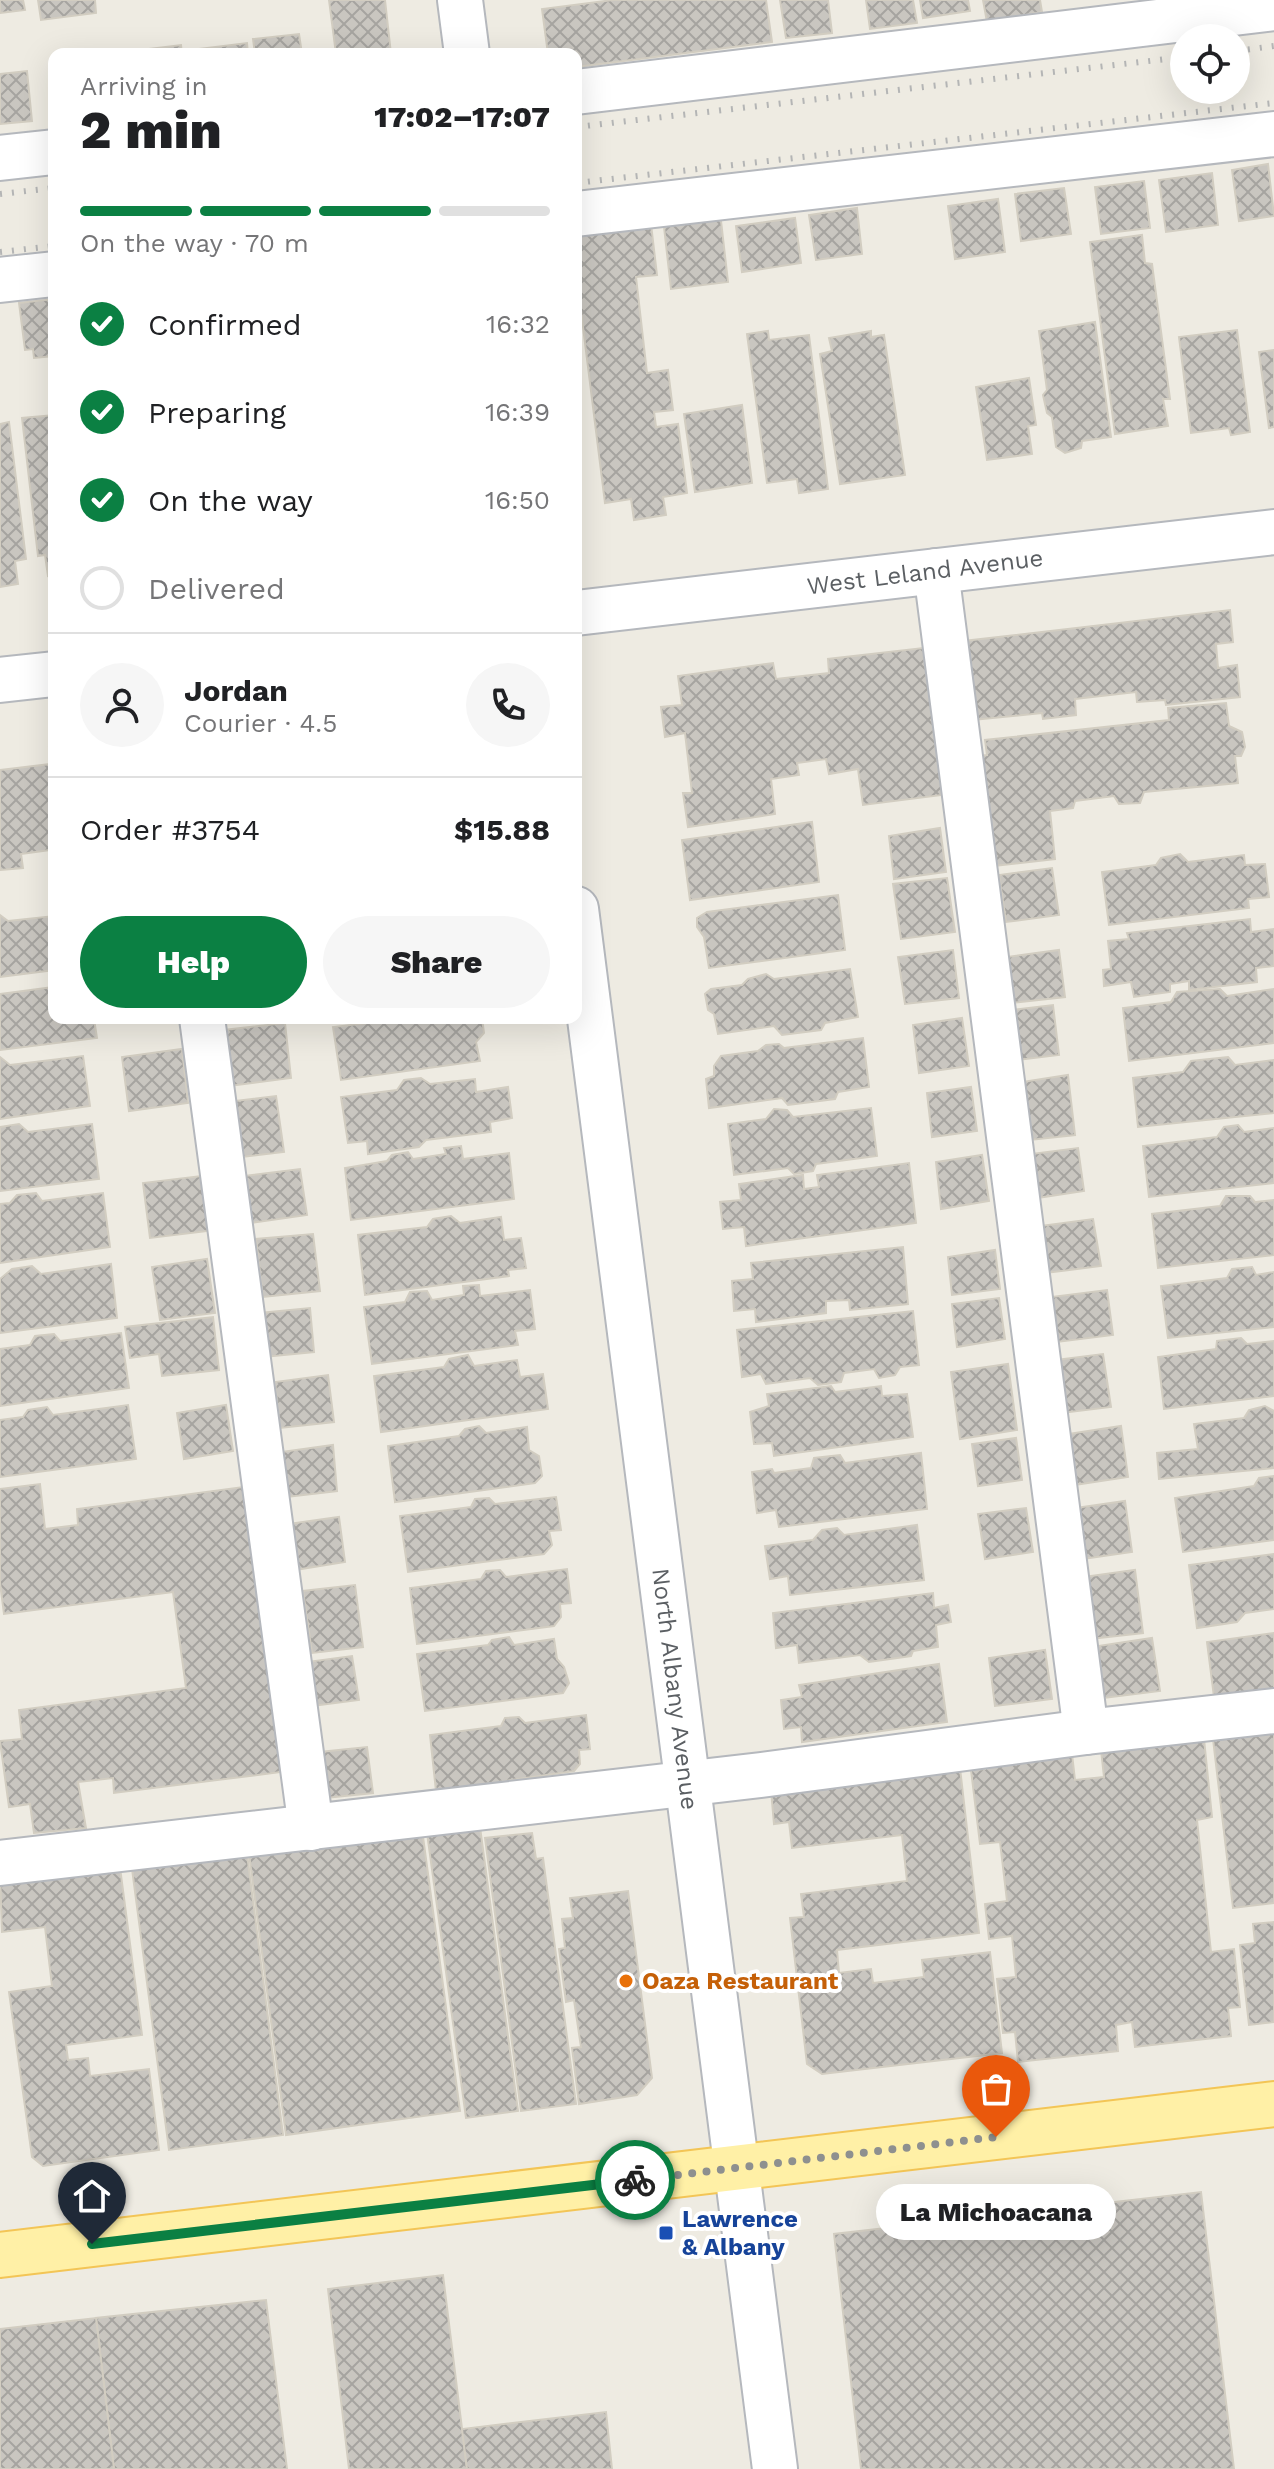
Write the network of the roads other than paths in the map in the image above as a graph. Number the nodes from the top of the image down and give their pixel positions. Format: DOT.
graph roads {
  1 [pos="460,0"];
  2 [pos="1274,8"];
  3 [pos="466,48"];
  4 [pos="582,91"];
  5 [pos="1274,134"];
  6 [pos="48,153"];
  7 [pos="0,158"];
  8 [pos="582,213"];
  9 [pos="48,275"];
  10 [pos="0,280"];
  11 [pos="1274,532"];
  12 [pos="936,571"];
  13 [pos="582,612"];
  14 [pos="48,675"];
  15 [pos="0,680"];
  16 [pos="582,956"];
  17 [pos="203,1024"];
  18 [pos="1274,1711"];
  19 [pos="1086,1732"];
  20 [pos="687,1784"];
  21 [pos="311,1828"];
  22 [pos="0,1863"];
  23 [pos="1274,2104"];
  24 [pos="737,2168"];
  25 [pos="0,2255"];
  26 [pos="775,2469"];
  1 -- 3 [label="street"];
  2 -- 4 [label="street"];
  5 -- 8 [label="street"];
  6 -- 7 [label="street"];
  9 -- 10 [label="street"];
  11 -- 12 [label="street, West Leland Avenue"];
  12 -- 13 [label="street, West Leland Avenue"];
  12 -- 19 [label="street"];
  14 -- 15 [label="street"];
  16 -- 20 [label="street, North Albany Avenue"];
  17 -- 21 [label="street"];
  18 -- 19 [label="street"];
  19 -- 20 [label="street"];
  20 -- 21 [label="street"];
  20 -- 24 [label="street, North Albany Avenue"];
  21 -- 22 [label="street"];
  23 -- 24 [label="main road"];
  24 -- 25 [label="main road"];
  24 -- 26 [label="street, North Albany Avenue"];
}
